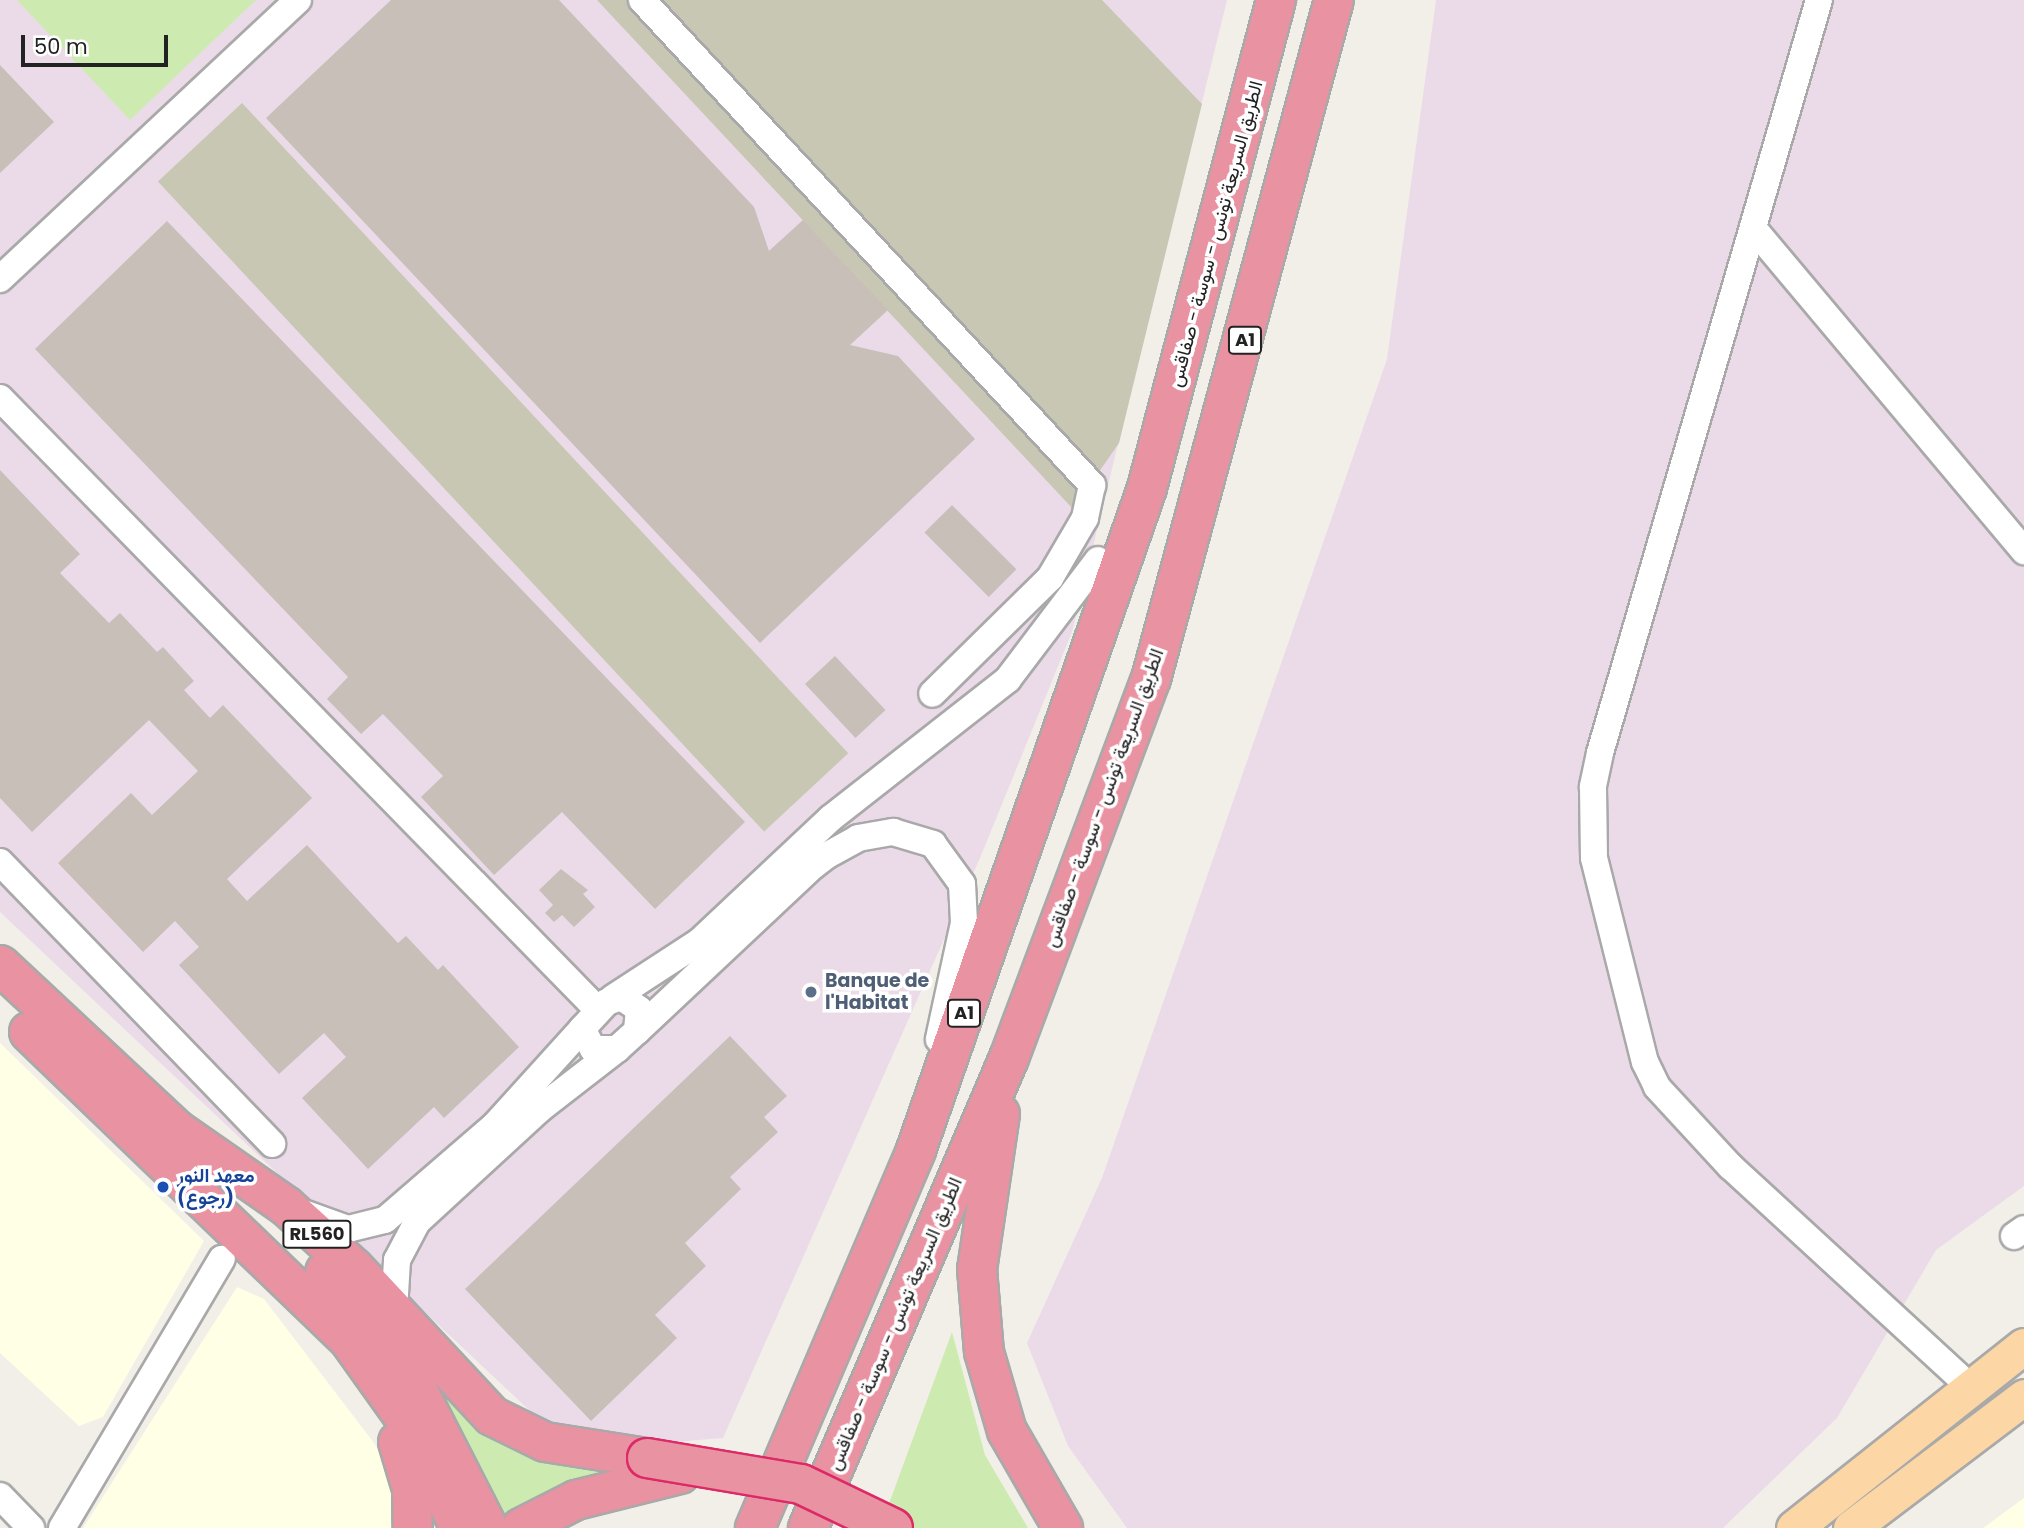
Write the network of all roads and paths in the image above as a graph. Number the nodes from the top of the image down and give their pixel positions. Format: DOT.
graph roads {
  1 [pos="298,0"];
  2 [pos="642,0"];
  3 [pos="1276,0"];
  4 [pos="1334,0"];
  5 [pos="1819,0"];
  6 [pos="1753,228"];
  7 [pos="0,279"];
  8 [pos="0,398"];
  9 [pos="1147,488"];
  10 [pos="2024,551"];
  11 [pos="1098,560"];
  12 [pos="932,694"];
  13 [pos="0,862"];
  14 [pos="0,965"];
  15 [pos="0,1004"];
  16 [pos="598,1012"];
  17 [pos="637,1031"];
  18 [pos="617,1049"];
  19 [pos="1009,1058"];
  20 [pos="177,1130"];
  21 [pos="272,1144"];
  22 [pos="916,1150"];
  23 [pos="286,1206"];
  24 [pos="222,1259"];
  25 [pos="319,1311"];
  26 [pos="394,1311"];
  27 [pos="2024,1346"];
  28 [pos="1969,1387"];
  29 [pos="2024,1397"];
  30 [pos="646,1468"];
  31 [pos="0,1496"];
  32 [pos="31,1528"];
  33 [pos="62,1528"];
  34 [pos="413,1528"];
  35 [pos="460,1528"];
  36 [pos="488,1528"];
  37 [pos="521,1528"];
  38 [pos="755,1528"];
  39 [pos="808,1528"];
  40 [pos="893,1528"];
  41 [pos="1063,1528"];
  42 [pos="1794,1528"];
  43 [pos="1851,1528"];
  1 -- 7 [label="street"];
  2 -- 12 [label="street"];
  3 -- 9 [label="highway, الطريق السريعة تونس - سوسة - صفاقس / A1"];
  4 -- 19 [label="highway, الطريق السريعة تونس - سوسة - صفاقس / A1"];
  5 -- 6 [label="street"];
  6 -- 10 [label="street"];
  6 -- 28 [label="street"];
  8 -- 16 [label="street"];
  9 -- 11 [label="highway"];
  9 -- 22 [label="highway, الطريق السريعة تونس - سوسة - صفاقس / A1"];
  11 -- 16 [label="street"];
  13 -- 21 [label="street"];
  14 -- 20 [label="highway, RL560"];
  15 -- 25 [label="highway, RL560"];
  16 -- 17 [label="street"];
  16 -- 18 [label="street"];
  16 -- 23 [label="street"];
  17 -- 18 [label="street"];
  17 -- 22 [label="street"];
  18 -- 26 [label="street"];
  19 -- 39 [label="highway, الطريق السريعة تونس - سوسة - صفاقس / A1"];
  19 -- 41 [label="highway"];
  20 -- 23 [label="highway, RL560"];
  20 -- 36 [label="highway"];
  22 -- 38 [label="highway, الطريق السريعة تونس - سوسة - صفاقس / A1"];
  23 -- 26 [label="highway, RL560"];
  24 -- 33 [label="street"];
  25 -- 34 [label="highway"];
  25 -- 35 [label="highway, RL560"];
  26 -- 30 [label="highway, RL560"];
  27 -- 28 [label="main road"];
  28 -- 42 [label="main road"];
  29 -- 43 [label="main road"];
  30 -- 37 [label="highway"];
  30 -- 40 [label="highway, RL560, bridge"];
  31 -- 32 [label="street"];
}
